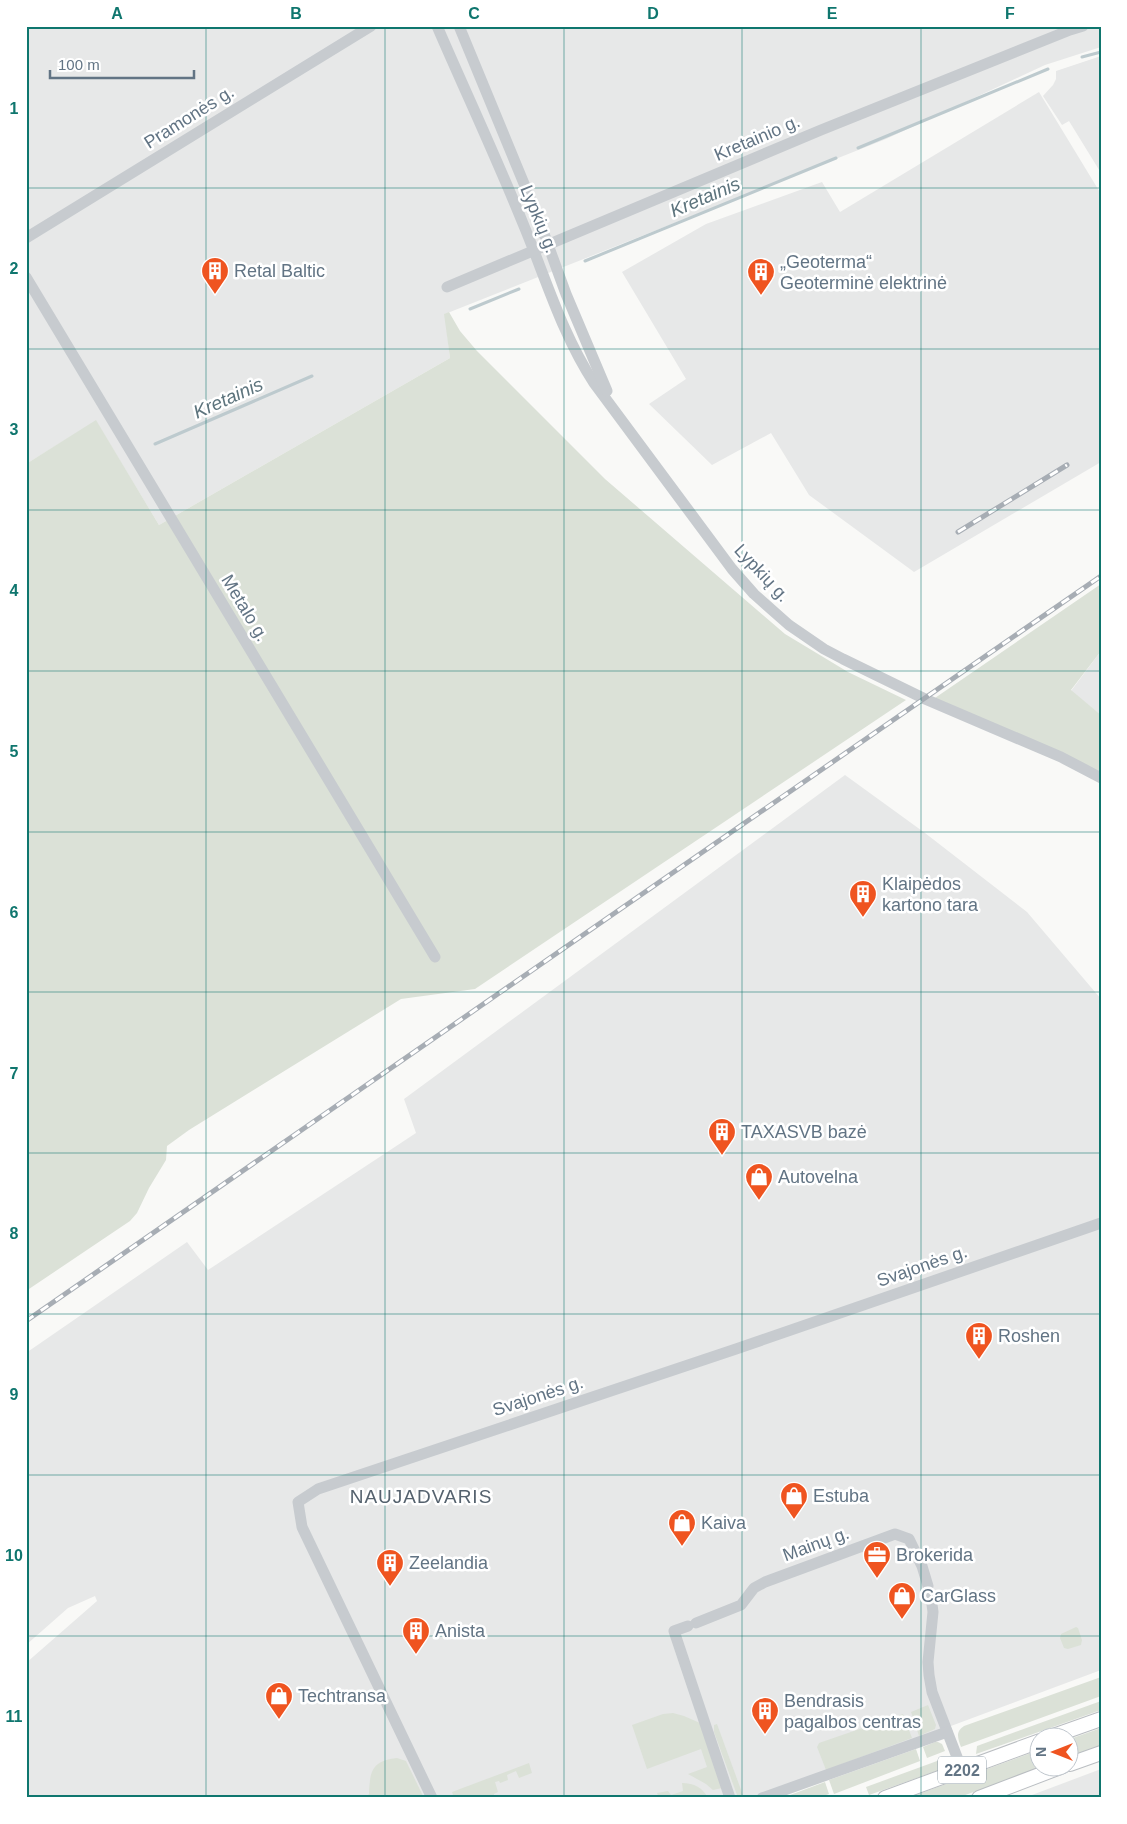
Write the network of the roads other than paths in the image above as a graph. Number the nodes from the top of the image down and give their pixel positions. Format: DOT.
graph roads {
  1 [pos="371,26"];
  2 [pos="437,26"];
  3 [pos="459,26"];
  4 [pos="1083,26"];
  5 [pos="26,238"];
  6 [pos="548,244"];
  7 [pos="533,250"];
  8 [pos="26,277"];
  9 [pos="448,287"];
  10 [pos="620,417"];
  11 [pos="1101,778"];
  12 [pos="435,957"];
  13 [pos="1101,1223"];
  14 [pos="1101,1719"];
  15 [pos="1080,1726"];
  16 [pos="947,1732"];
  17 [pos="1030,1745"];
  18 [pos="1101,1753"];
  19 [pos="1080,1760"];
  20 [pos="962,1770"];
  21 [pos="1037,1776"];
  22 [pos="432,1798"];
  23 [pos="730,1798"];
  24 [pos="762,1798"];
  25 [pos="885,1798"];
  26 [pos="979,1798"];
  1 -- 5 [label="street, Pramonės g."];
  2 -- 7 [label="street, Lypkių g."];
  3 -- 6 [label="street, Lypkių g."];
  4 -- 6 [label="street, Kretainio g."];
  6 -- 7 [label="street, Kretainio g."];
  6 -- 10 [label="street, Lypkių g."];
  7 -- 9 [label="street, Kretainio g."];
  7 -- 10 [label="street, Lypkių g."];
  8 -- 12 [label="street, Metalo g."];
  10 -- 11 [label="street, Lypkių g."];
  13 -- 22 [label="street, Svajonės g."];
  14 -- 15 [label="main road"];
  16 -- 20 [label="street, Mainų g."];
  16 -- 23 [label="street, Mainų g."];
  16 -- 24 [label="street"];
  17 -- 20 [label="main road, 2202"];
  18 -- 19 [label="main road"];
  20 -- 25 [label="main road, 2202"];
  21 -- 26 [label="main road, 2202"];
}
